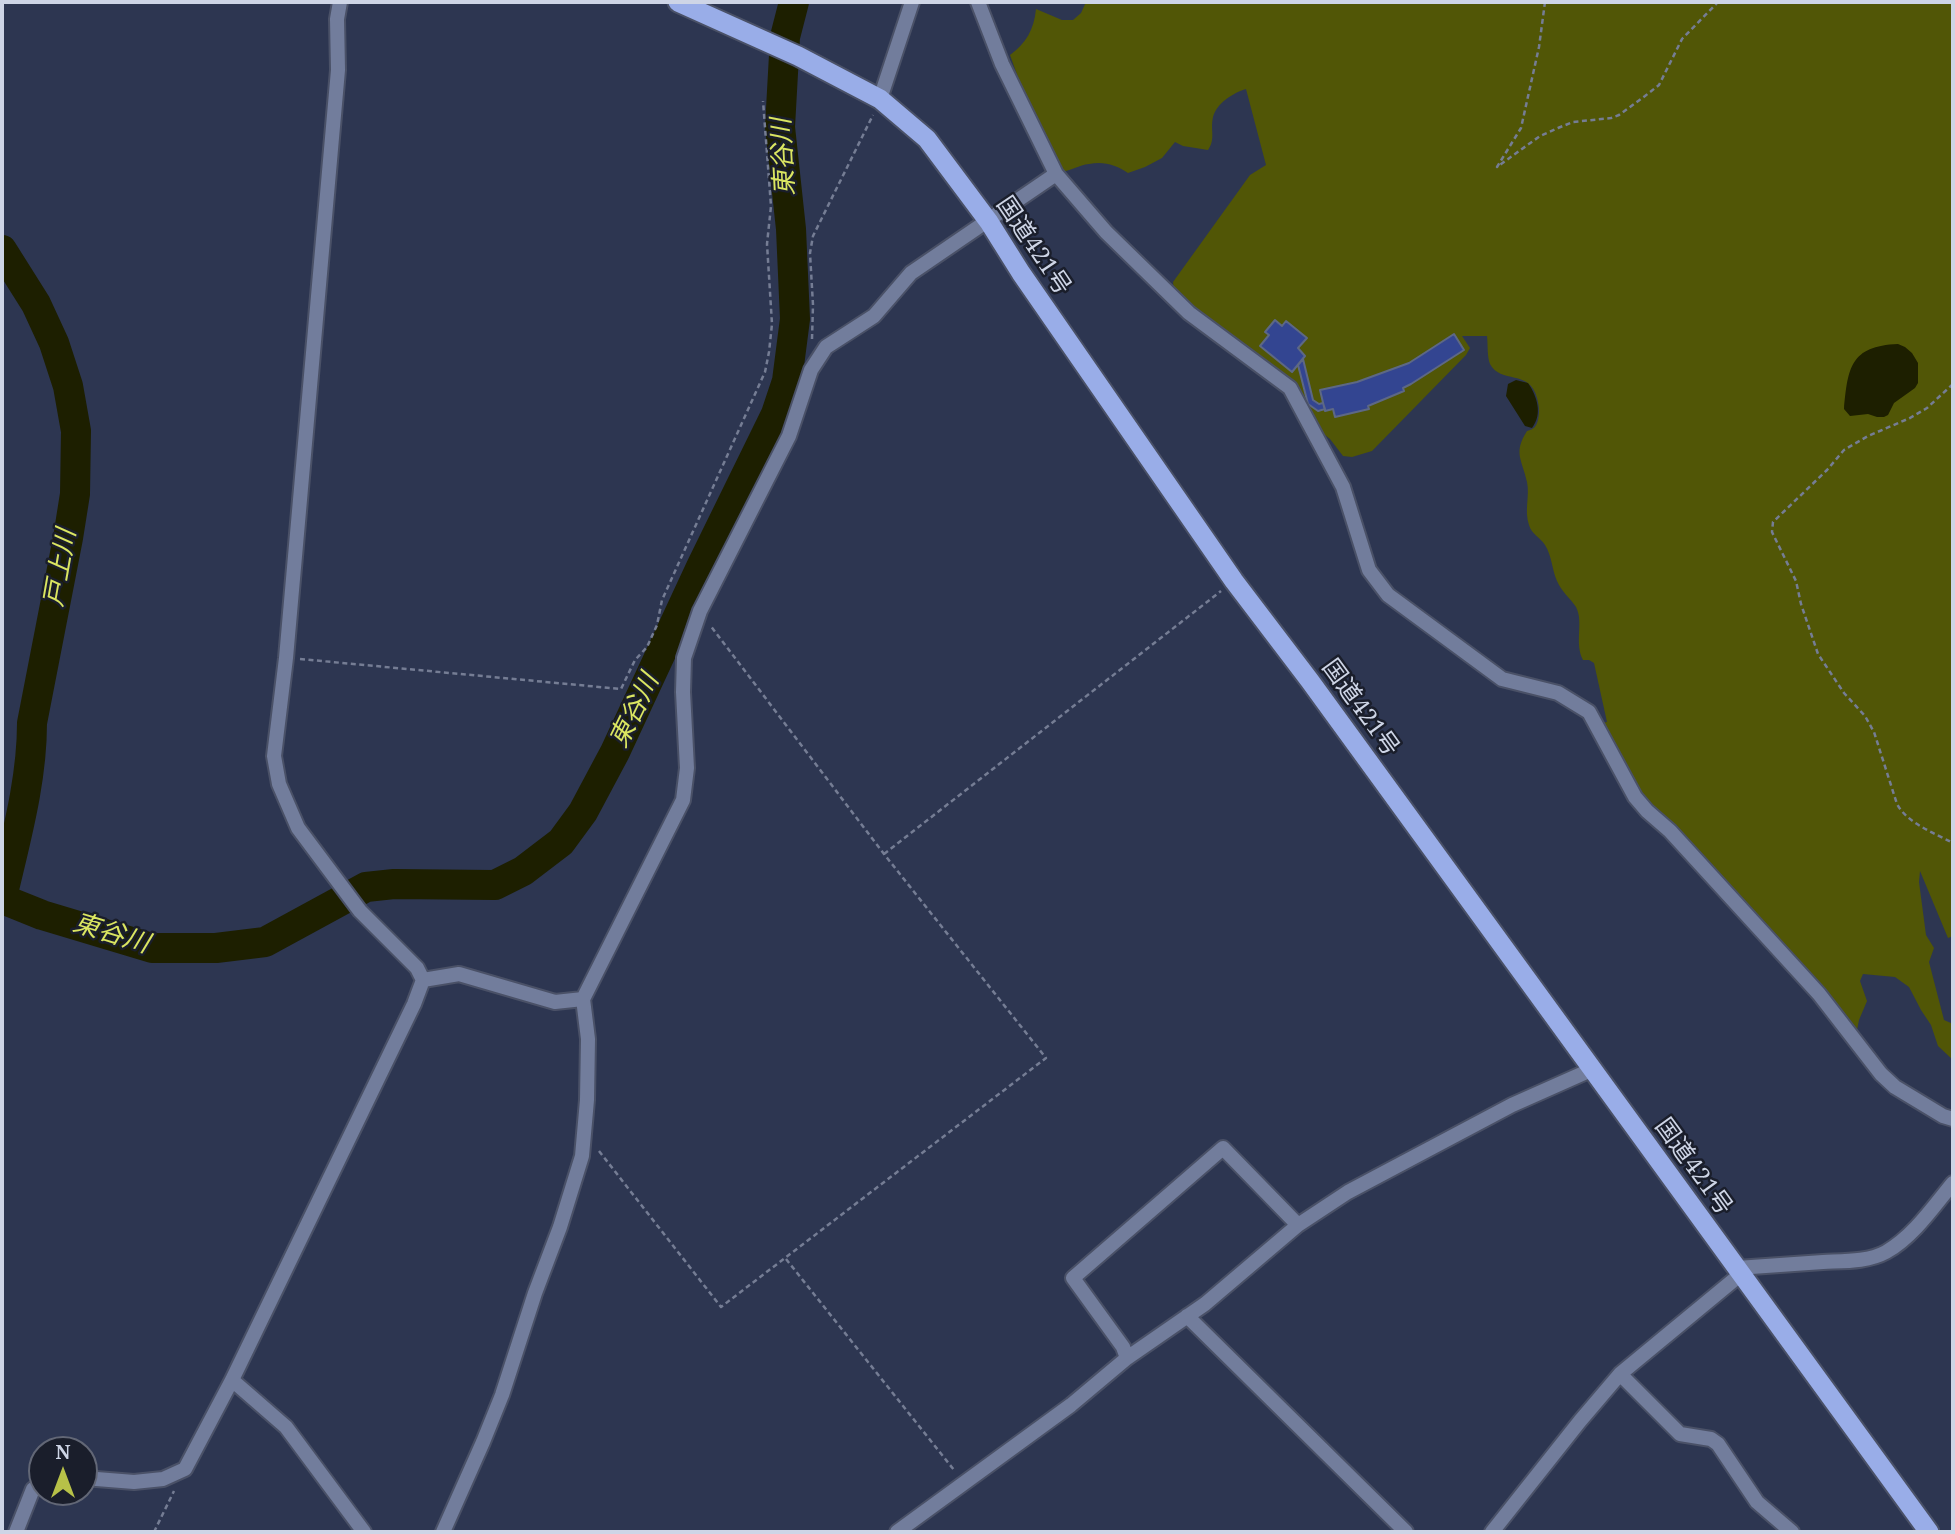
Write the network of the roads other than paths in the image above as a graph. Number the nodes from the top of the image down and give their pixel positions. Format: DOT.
graph roads {
  1 [pos="340,2"];
  2 [pos="678,2"];
  3 [pos="912,2"];
  4 [pos="978,2"];
  5 [pos="880,99"];
  6 [pos="1056,174"];
  7 [pos="989,222"];
  8 [pos="423,980"];
  9 [pos="583,999"];
  10 [pos="1593,1069"];
  11 [pos="1953,1119"];
  12 [pos="1953,1183"];
  13 [pos="1298,1225"];
  14 [pos="1739,1271"];
  15 [pos="1187,1317"];
  16 [pos="1127,1358"];
  17 [pos="1620,1374"];
  18 [pos="232,1380"];
  19 [pos="98,1479"];
  20 [pos="28,1502"];
  21 [pos="16,1532"];
  22 [pos="364,1532"];
  23 [pos="443,1532"];
  24 [pos="897,1532"];
  25 [pos="1406,1532"];
  26 [pos="1492,1532"];
  27 [pos="1792,1532"];
  28 [pos="1928,1532"];
  1 -- 8 [label="street"];
  2 -- 5 [label="highway, 国道421号"];
  3 -- 5 [label="street"];
  4 -- 6 [label="street"];
  5 -- 7 [label="highway, 国道421号"];
  6 -- 7 [label="street"];
  6 -- 11 [label="street"];
  7 -- 9 [label="street"];
  7 -- 10 [label="highway, 国道421号"];
  8 -- 9 [label="street"];
  8 -- 18 [label="street"];
  9 -- 23 [label="street"];
  10 -- 13 [label="street"];
  10 -- 14 [label="highway, 国道421号"];
  12 -- 14 [label="street"];
  13 -- 15 [label="street"];
  13 -- 16 [label="street"];
  14 -- 17 [label="street"];
  14 -- 28 [label="highway, 国道421号"];
  15 -- 16 [label="street"];
  15 -- 25 [label="street"];
  16 -- 24 [label="street"];
  17 -- 26 [label="street"];
  17 -- 27 [label="street"];
  18 -- 19 [label="street"];
  18 -- 22 [label="street"];
  20 -- 21 [label="street"];
}
